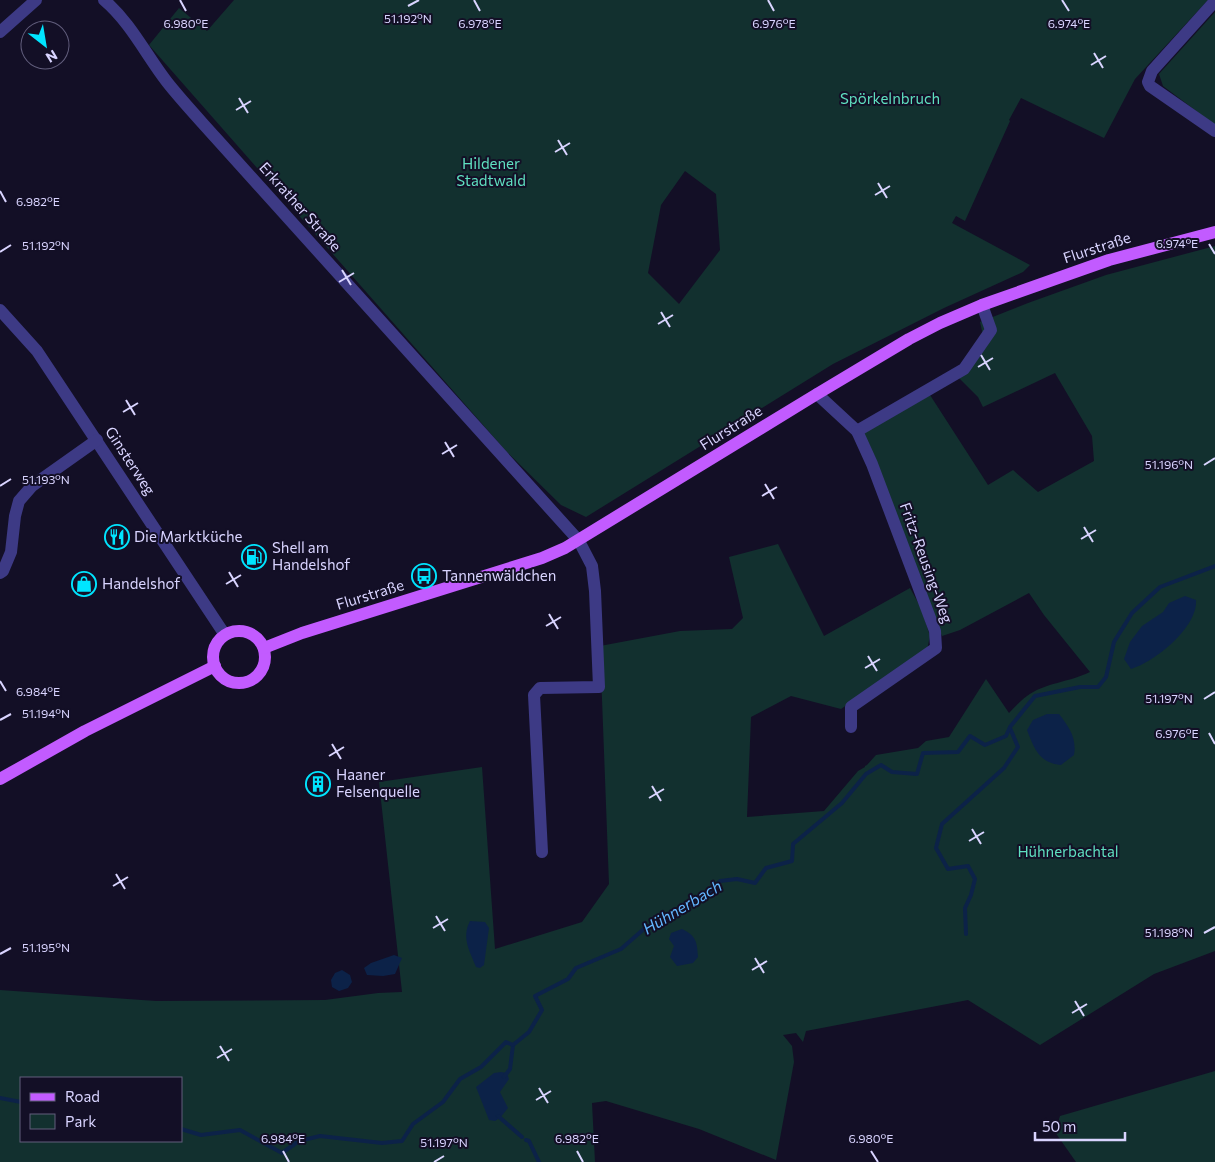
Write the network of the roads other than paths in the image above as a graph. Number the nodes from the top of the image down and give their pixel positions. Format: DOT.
graph roads {
  1 [pos="36,0"];
  2 [pos="104,0"];
  3 [pos="1215,1"];
  4 [pos="0,32"];
  5 [pos="1215,131"];
  6 [pos="1215,232"];
  7 [pos="982,305"];
  8 [pos="0,310"];
  9 [pos="817,394"];
  10 [pos="857,431"];
  11 [pos="97,440"];
  12 [pos="580,541"];
  13 [pos="0,573"];
  14 [pos="225,635"];
  15 [pos="264,648"];
  16 [pos="215,666"];
  17 [pos="851,727"];
  18 [pos="0,779"];
  19 [pos="542,852"];
  1 -- 4 [label="street"];
  2 -- 12 [label="street, Erkrather Straße"];
  3 -- 5 [label="street"];
  6 -- 7 [label="main road, Flurstraße"];
  7 -- 9 [label="main road, Flurstraße"];
  7 -- 10 [label="street"];
  8 -- 11 [label="street, Ginsterweg"];
  9 -- 10 [label="street, Fritz-Reusing-Weg"];
  9 -- 12 [label="main road, Flurstraße"];
  10 -- 17 [label="street, Fritz-Reusing-Weg"];
  11 -- 13 [label="street"];
  11 -- 14 [label="street, Ginsterweg"];
  12 -- 15 [label="main road, Flurstraße"];
  12 -- 19 [label="street"];
  14 -- 15 [label="main road"];
  14 -- 16 [label="main road"];
  15 -- 16 [label="main road"];
  16 -- 18 [label="main road"];
}
